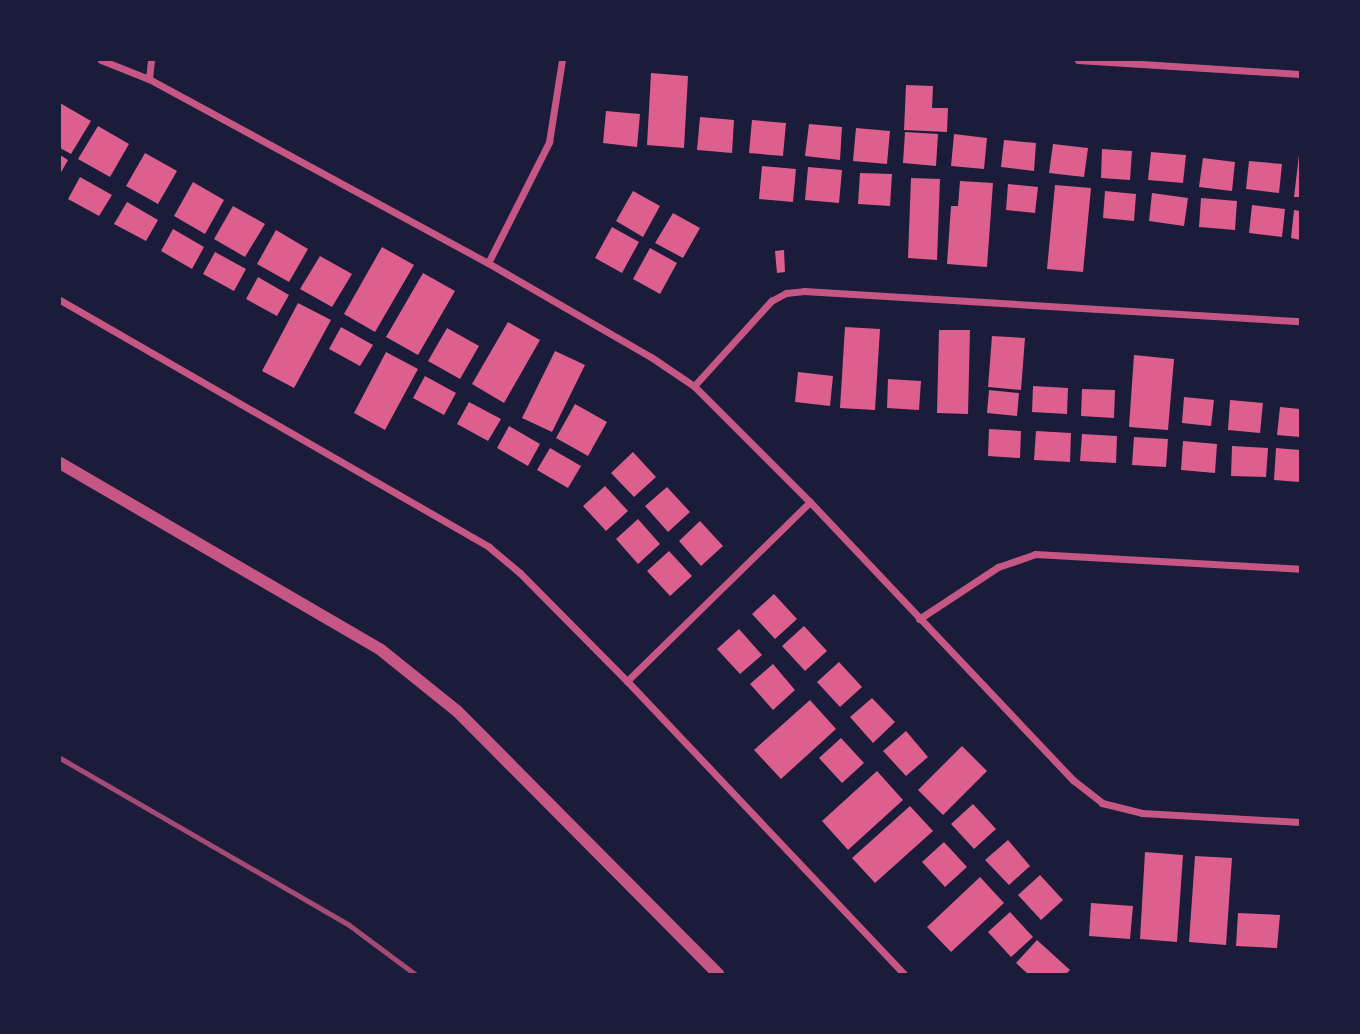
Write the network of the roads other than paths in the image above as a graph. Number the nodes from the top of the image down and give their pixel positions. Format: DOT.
graph roads {
  1 [pos="101,60"];
  2 [pos="151,60"];
  3 [pos="562,60"];
  4 [pos="1078,60"];
  5 [pos="1300,74"];
  6 [pos="149,79"];
  7 [pos="488,263"];
  8 [pos="60,300"];
  9 [pos="1300,321"];
  10 [pos="694,386"];
  11 [pos="60,463"];
  12 [pos="810,502"];
  13 [pos="1300,569"];
  14 [pos="919,620"];
  15 [pos="627,681"];
  16 [pos="1300,822"];
  17 [pos="718,975"];
  18 [pos="904,975"];
  1 -- 6 [label="street"];
  2 -- 6 [label="street"];
  3 -- 7 [label="street"];
  4 -- 5 [label="street"];
  6 -- 7 [label="street"];
  7 -- 10 [label="street"];
  8 -- 15 [label="street"];
  9 -- 10 [label="street"];
  10 -- 12 [label="street"];
  11 -- 17 [label="street"];
  12 -- 14 [label="street"];
  12 -- 15 [label="street"];
  13 -- 14 [label="street"];
  14 -- 16 [label="street"];
  15 -- 18 [label="street"];
}
